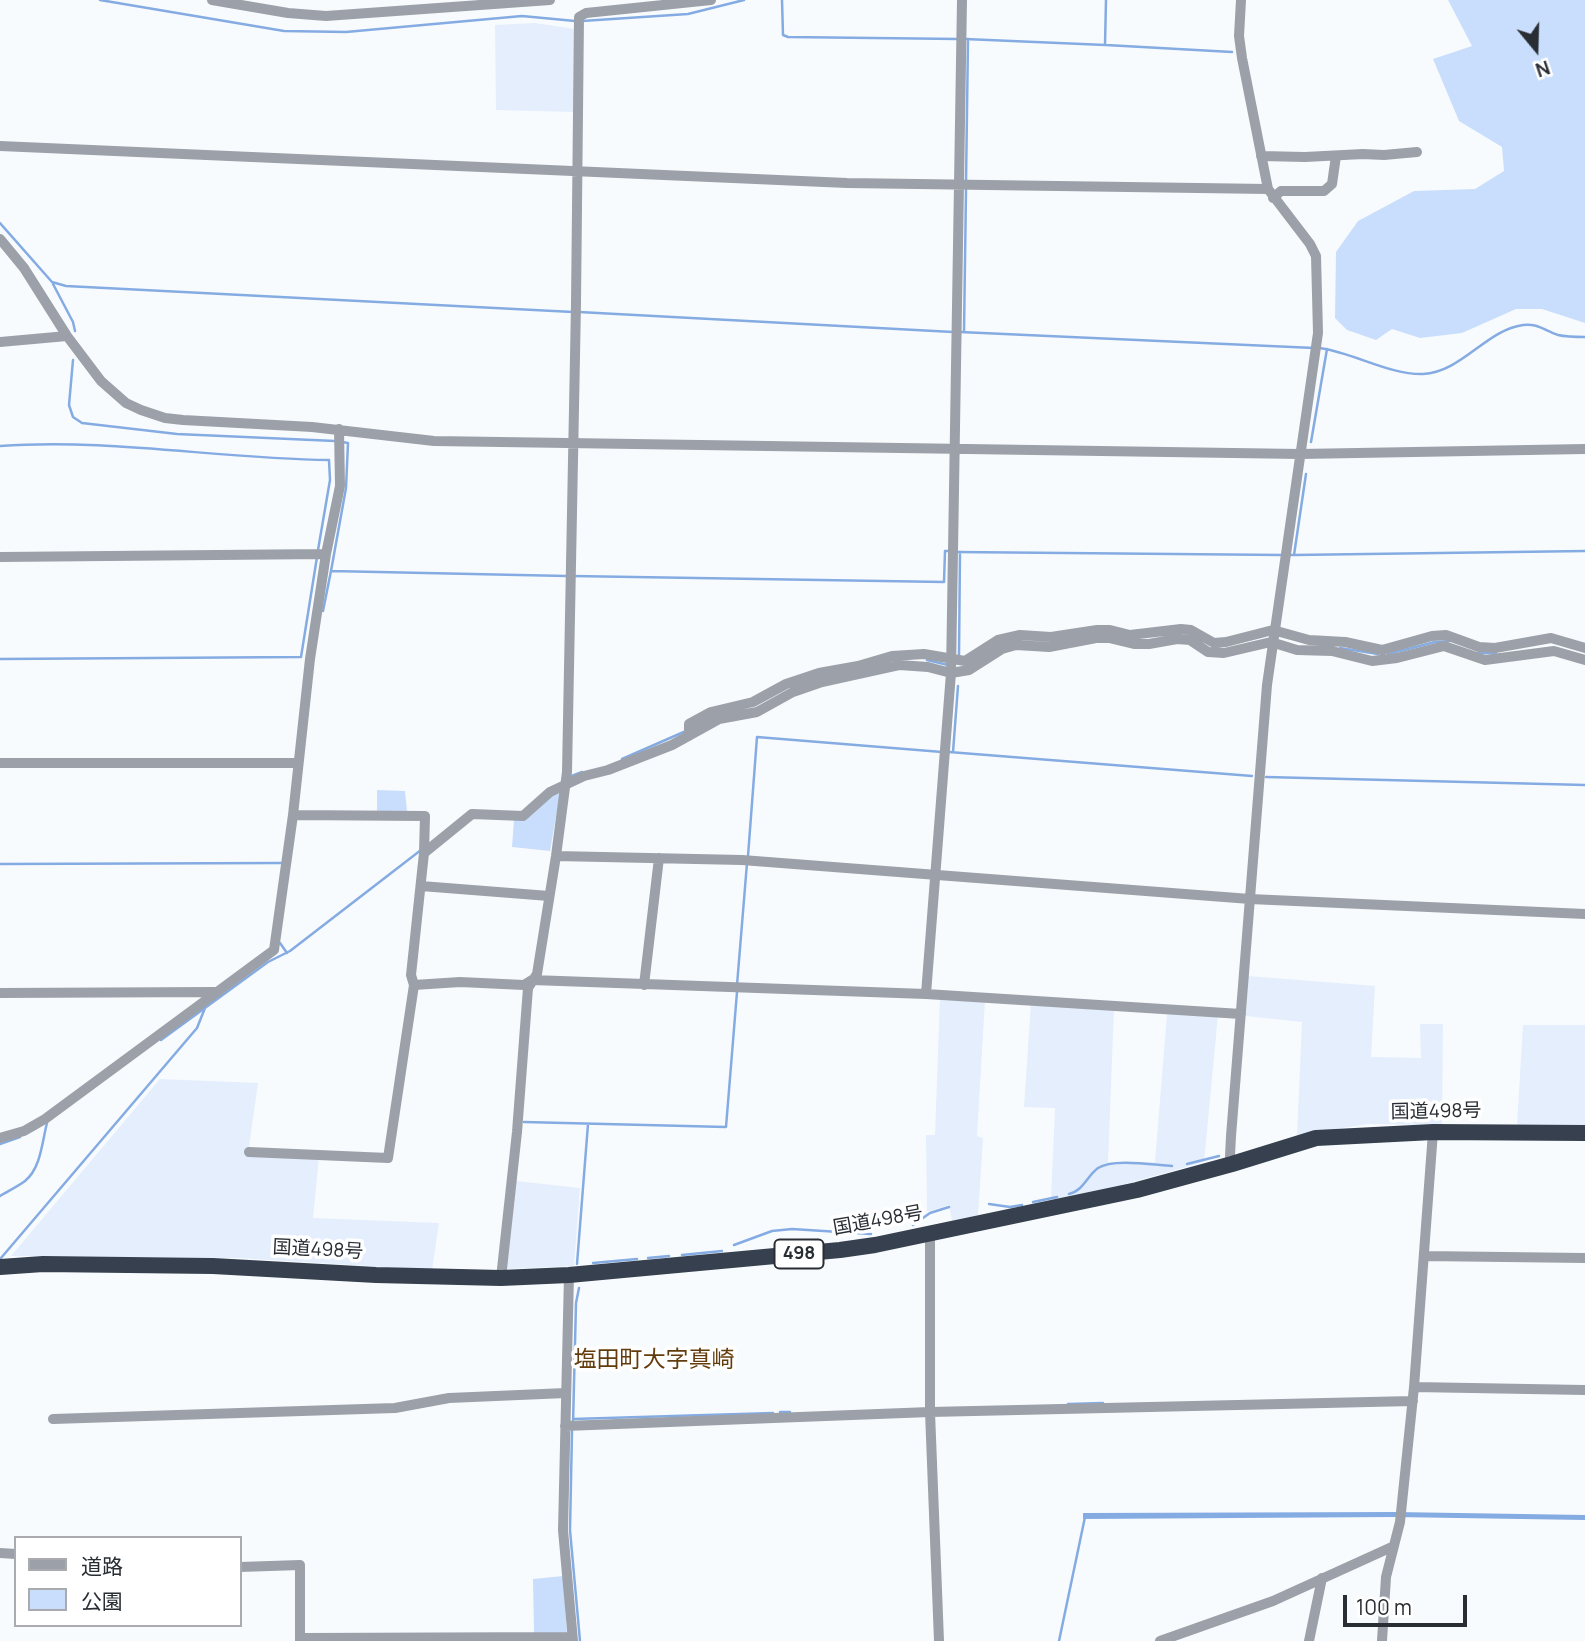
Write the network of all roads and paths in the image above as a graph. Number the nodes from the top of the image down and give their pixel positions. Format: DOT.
graph roads {
  1 [pos="212,0"];
  2 [pos="550,0"];
  3 [pos="711,0"];
  4 [pos="962,0"];
  5 [pos="1241,0"];
  6 [pos="0,146"];
  7 [pos="1418,152"];
  8 [pos="1261,156"];
  9 [pos="1336,156"];
  10 [pos="577,171"];
  11 [pos="964,185"];
  12 [pos="1271,194"];
  13 [pos="0,239"];
  14 [pos="67,336"];
  15 [pos="0,342"];
  16 [pos="339,437"];
  17 [pos="572,442"];
  18 [pos="954,449"];
  19 [pos="1585,449"];
  20 [pos="1300,454"];
  21 [pos="326,554"];
  22 [pos="0,557"];
  23 [pos="1272,636"];
  24 [pos="1585,648"];
  25 [pos="952,660"];
  26 [pos="1585,660"];
  27 [pos="951,673"];
  28 [pos="689,736"];
  29 [pos="0,763"];
  30 [pos="298,763"];
  31 [pos="565,786"];
  32 [pos="293,815"];
  33 [pos="424,848"];
  34 [pos="556,856"];
  35 [pos="659,858"];
  36 [pos="936,876"];
  37 [pos="421,886"];
  38 [pos="549,897"];
  39 [pos="1250,899"];
  40 [pos="1585,914"];
  41 [pos="531,980"];
  42 [pos="414,985"];
  43 [pos="643,985"];
  44 [pos="215,992"];
  45 [pos="0,993"];
  46 [pos="926,994"];
  47 [pos="1241,1014"];
  48 [pos="1433,1132"];
  49 [pos="1585,1133"];
  50 [pos="0,1138"];
  51 [pos="249,1152"];
  52 [pos="1232,1164"];
  53 [pos="930,1234"];
  54 [pos="1424,1256"];
  55 [pos="1585,1258"];
  56 [pos="0,1267"];
  57 [pos="569,1275"];
  58 [pos="501,1278"];
  59 [pos="1414,1387"];
  60 [pos="1585,1390"];
  61 [pos="566,1393"];
  62 [pos="1413,1401"];
  63 [pos="930,1412"];
  64 [pos="53,1419"];
  65 [pos="571,1425"];
  66 [pos="1394,1546"];
  67 [pos="242,1567"];
  68 [pos="1322,1578"];
  69 [pos="300,1639"];
  70 [pos="572,1639"];
  71 [pos="939,1641"];
  72 [pos="1160,1641"];
  73 [pos="1309,1641"];
  74 [pos="1382,1641"];
  1 -- 2 [label="street"];
  3 -- 10 [label="street"];
  4 -- 11 [label="street"];
  5 -- 8 [label="street"];
  6 -- 10 [label="street"];
  7 -- 9 [label="street"];
  8 -- 9 [label="street"];
  8 -- 12 [label="street"];
  9 -- 12 [label="street"];
  10 -- 11 [label="street"];
  10 -- 17 [label="street"];
  11 -- 12 [label="street"];
  11 -- 18 [label="street"];
  12 -- 20 [label="street"];
  13 -- 14 [label="street"];
  14 -- 15 [label="street"];
  14 -- 16 [label="street"];
  16 -- 17 [label="street"];
  16 -- 21 [label="street"];
  17 -- 18 [label="street"];
  17 -- 31 [label="street"];
  18 -- 20 [label="street"];
  18 -- 25 [label="street"];
  19 -- 20 [label="street"];
  20 -- 23 [label="street"];
  21 -- 22 [label="street"];
  21 -- 30 [label="street"];
  23 -- 24 [label="street"];
  23 -- 25 [label="street"];
  23 -- 26 [label="street"];
  23 -- 27 [label="street"];
  23 -- 39 [label="street"];
  25 -- 27 [label="street"];
  25 -- 28 [label="street"];
  27 -- 28 [label="street"];
  27 -- 36 [label="street"];
  28 -- 31 [label="street"];
  29 -- 30 [label="street"];
  30 -- 32 [label="street"];
  31 -- 33 [label="street"];
  31 -- 34 [label="street"];
  32 -- 33 [label="street"];
  32 -- 44 [label="street"];
  33 -- 37 [label="street"];
  34 -- 35 [label="street"];
  34 -- 38 [label="street"];
  35 -- 36 [label="street"];
  35 -- 43 [label="street"];
  36 -- 39 [label="street"];
  36 -- 46 [label="street"];
  37 -- 38 [label="street"];
  37 -- 42 [label="street"];
  38 -- 41 [label="street"];
  39 -- 40 [label="street"];
  39 -- 47 [label="street"];
  41 -- 42 [label="street"];
  41 -- 43 [label="street"];
  41 -- 58 [label="street"];
  42 -- 51 [label="street"];
  43 -- 46 [label="street"];
  44 -- 45 [label="street"];
  44 -- 50 [label="street"];
  46 -- 47 [label="street"];
  47 -- 52 [label="street"];
  48 -- 49 [label="highway, 国道498号 / 498"];
  48 -- 52 [label="highway, 国道498号 / 498"];
  48 -- 54 [label="street"];
  52 -- 53 [label="highway, 国道498号 / 498"];
  53 -- 57 [label="highway, 国道498号 / 498"];
  53 -- 63 [label="street"];
  54 -- 55 [label="street"];
  54 -- 59 [label="street"];
  56 -- 58 [label="highway, 国道498号 / 498"];
  57 -- 58 [label="highway, 国道498号 / 498"];
  57 -- 61 [label="street"];
  59 -- 60 [label="street"];
  59 -- 62 [label="street"];
  61 -- 64 [label="street"];
  61 -- 65 [label="street"];
  62 -- 63 [label="street"];
  62 -- 66 [label="street"];
  63 -- 65 [label="street"];
  63 -- 71 [label="street"];
  65 -- 70 [label="street"];
  66 -- 68 [label="street"];
  66 -- 74 [label="street"];
  67 -- 69 [label="street"];
  68 -- 72 [label="street"];
  68 -- 73 [label="street"];
  69 -- 70 [label="street"];
}
